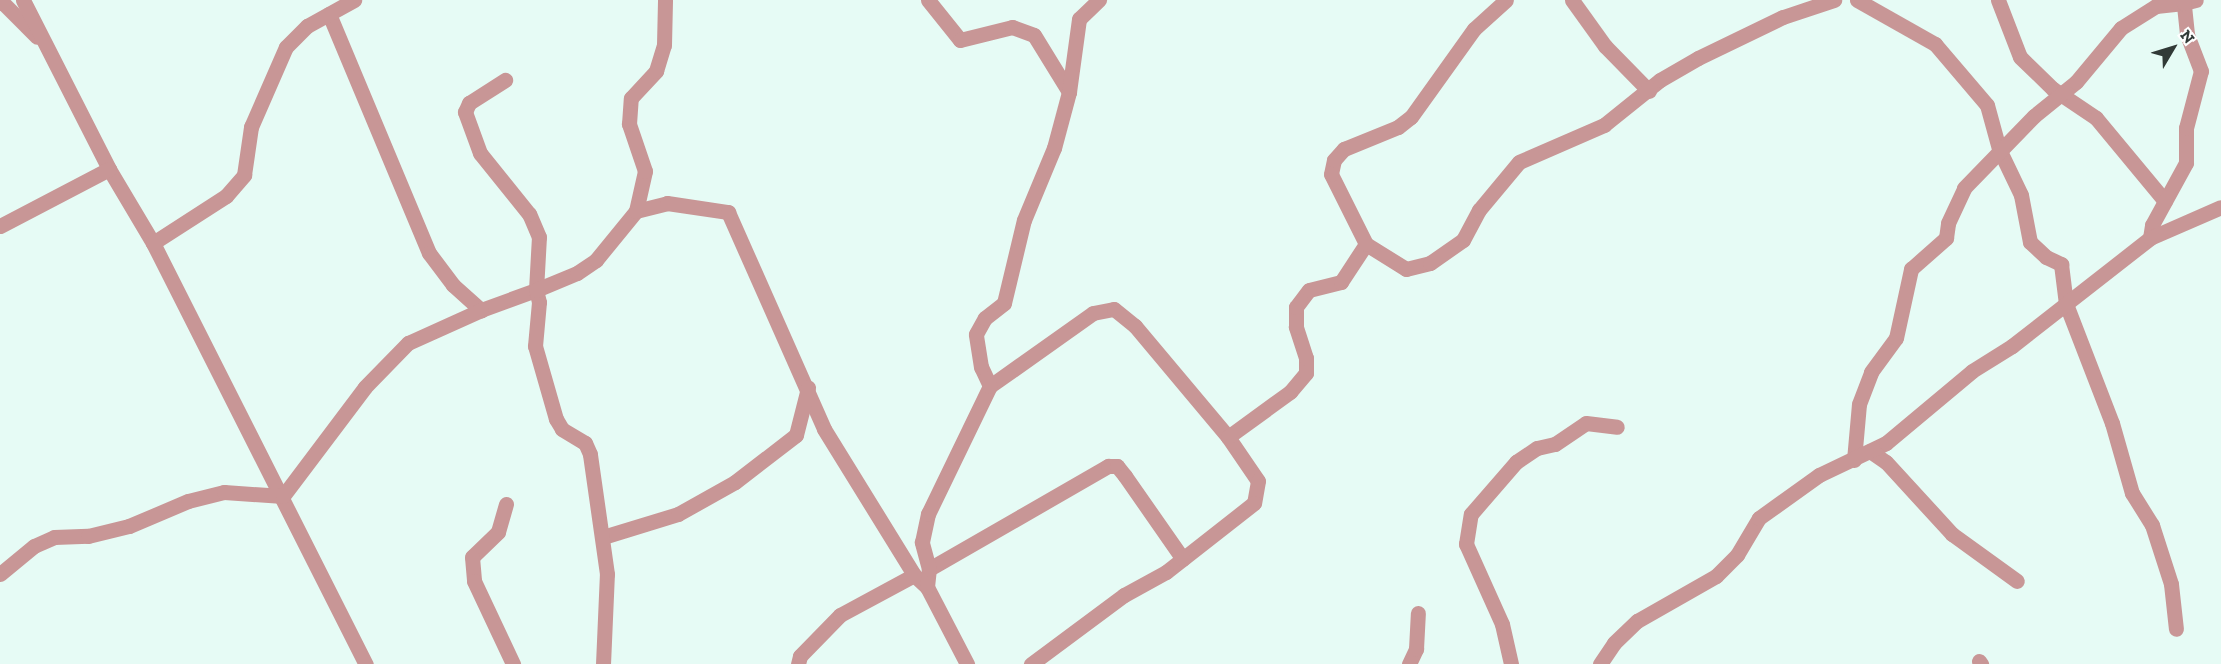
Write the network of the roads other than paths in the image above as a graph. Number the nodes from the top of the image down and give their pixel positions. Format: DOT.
graph roads {
  1 [pos="0,0"];
  2 [pos="23,0"];
  3 [pos="354,0"];
  4 [pos="665,0"];
  5 [pos="928,0"];
  6 [pos="1099,0"];
  7 [pos="1506,0"];
  8 [pos="1572,0"];
  9 [pos="1833,0"];
  10 [pos="1857,0"];
  11 [pos="1998,0"];
  12 [pos="2188,1"];
  13 [pos="329,14"];
  14 [pos="47,48"];
  15 [pos="505,80"];
  16 [pos="1649,91"];
  17 [pos="1069,92"];
  18 [pos="2059,94"];
  19 [pos="1999,150"];
  20 [pos="109,169"];
  21 [pos="2165,201"];
  22 [pos="2221,207"];
  23 [pos="636,211"];
  24 [pos="0,226"];
  25 [pos="2150,238"];
  26 [pos="153,243"];
  27 [pos="1366,244"];
  28 [pos="536,290"];
  29 [pos="2066,304"];
  30 [pos="481,310"];
  31 [pos="990,386"];
  32 [pos="808,388"];
  33 [pos="1617,427"];
  34 [pos="1228,437"];
  35 [pos="1870,451"];
  36 [pos="1854,460"];
  37 [pos="283,496"];
  38 [pos="506,504"];
  39 [pos="603,537"];
  40 [pos="1183,559"];
  41 [pos="922,572"];
  42 [pos="0,574"];
  43 [pos="2017,581"];
  44 [pos="1418,613"];
  45 [pos="2176,629"];
  46 [pos="366,664"];
  47 [pos="513,664"];
  48 [pos="603,664"];
  49 [pos="798,664"];
  50 [pos="967,664"];
  51 [pos="1030,664"];
  52 [pos="1408,664"];
  53 [pos="1511,664"];
  54 [pos="1600,664"];
  1 -- 14 [label="street"];
  2 -- 14 [label="street"];
  3 -- 13 [label="street"];
  4 -- 23 [label="street"];
  5 -- 17 [label="street"];
  6 -- 17 [label="street"];
  7 -- 27 [label="street"];
  8 -- 16 [label="street"];
  9 -- 16 [label="street"];
  10 -- 19 [label="street"];
  11 -- 18 [label="street"];
  12 -- 18 [label="street"];
  12 -- 21 [label="street"];
  13 -- 26 [label="street"];
  13 -- 30 [label="street"];
  14 -- 20 [label="street"];
  15 -- 28 [label="street"];
  16 -- 27 [label="street"];
  17 -- 31 [label="street"];
  18 -- 19 [label="street"];
  18 -- 21 [label="street"];
  19 -- 29 [label="street"];
  19 -- 36 [label="street"];
  20 -- 24 [label="street"];
  20 -- 26 [label="street"];
  21 -- 25 [label="street"];
  22 -- 25 [label="street"];
  23 -- 28 [label="street"];
  23 -- 32 [label="street"];
  25 -- 29 [label="street"];
  26 -- 37 [label="street"];
  27 -- 34 [label="street"];
  28 -- 30 [label="street"];
  28 -- 39 [label="street"];
  29 -- 35 [label="street"];
  29 -- 45 [label="street"];
  30 -- 37 [label="street"];
  31 -- 34 [label="street"];
  31 -- 41 [label="street"];
  32 -- 39 [label="street"];
  32 -- 41 [label="street"];
  33 -- 53 [label="street"];
  34 -- 40 [label="street"];
  35 -- 36 [label="street"];
  35 -- 43 [label="street"];
  36 -- 54 [label="street"];
  37 -- 42 [label="street"];
  37 -- 46 [label="street"];
  38 -- 47 [label="street"];
  39 -- 48 [label="street"];
  40 -- 41 [label="street"];
  40 -- 51 [label="street"];
  41 -- 49 [label="street"];
  41 -- 50 [label="street"];
  44 -- 52 [label="street"];
}
